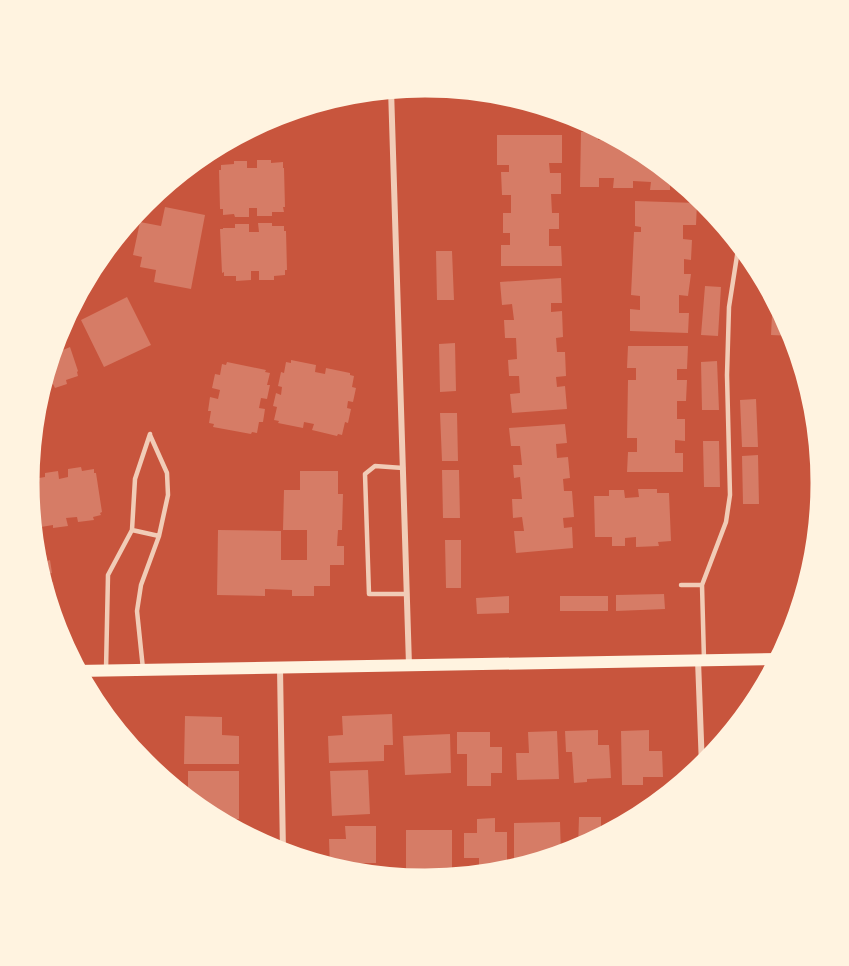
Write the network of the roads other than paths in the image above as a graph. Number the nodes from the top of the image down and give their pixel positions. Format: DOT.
graph roads {
  1 [pos="391,98"];
  2 [pos="737,255"];
  3 [pos="403,468"];
  4 [pos="132,530"];
  5 [pos="159,536"];
  6 [pos="681,585"];
  7 [pos="702,585"];
  8 [pos="407,594"];
  9 [pos="769,659"];
  10 [pos="701,660"];
  11 [pos="409,665"];
  12 [pos="280,667"];
  13 [pos="142,669"];
  14 [pos="86,670"];
  15 [pos="106,670"];
  16 [pos="702,753"];
  17 [pos="283,843"];
  1 -- 3 [label="street"];
  2 -- 7 [label="lane"];
  3 -- 8 [label="street"];
  3 -- 8 [label="lane"];
  4 -- 5 [label="lane"];
  4 -- 5 [label="lane"];
  4 -- 15 [label="lane"];
  5 -- 13 [label="lane"];
  6 -- 7 [label="lane"];
  7 -- 10 [label="lane"];
  8 -- 11 [label="street"];
  9 -- 10 [label="main road"];
  10 -- 11 [label="main road"];
  10 -- 16 [label="street"];
  11 -- 12 [label="main road"];
  12 -- 13 [label="main road"];
  12 -- 17 [label="street"];
  13 -- 15 [label="main road"];
  14 -- 15 [label="main road"];
}
